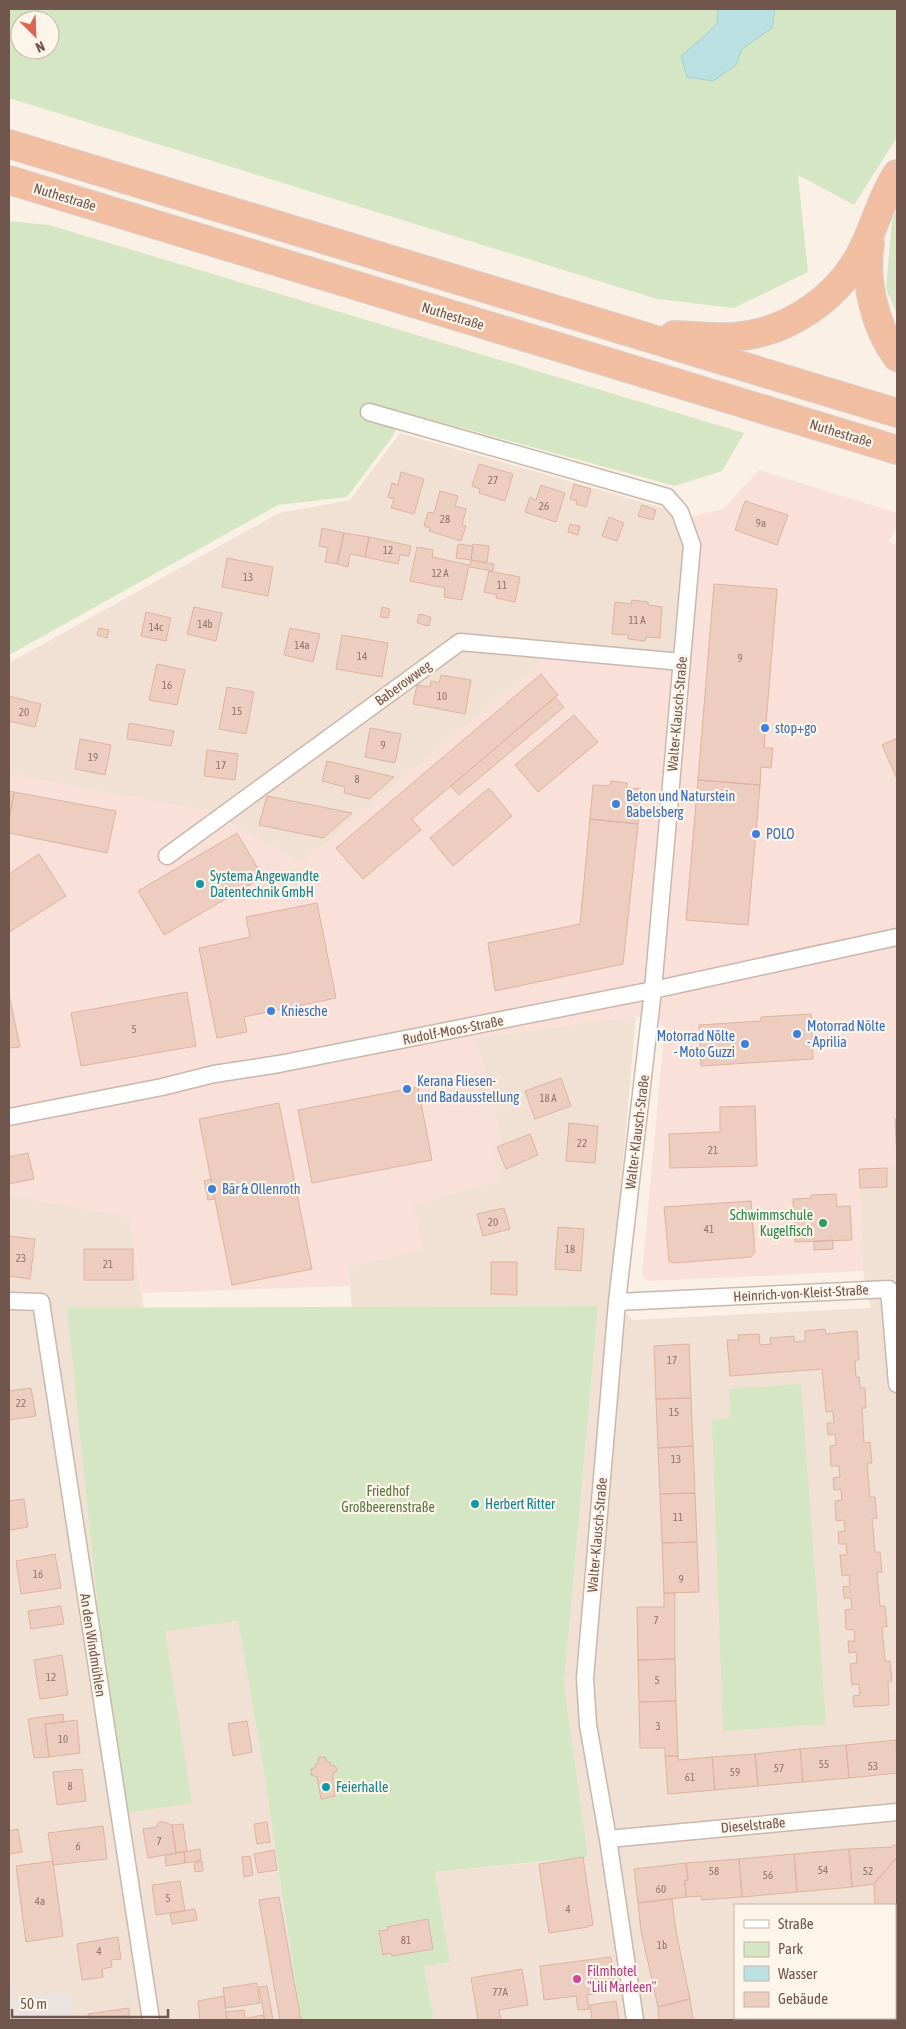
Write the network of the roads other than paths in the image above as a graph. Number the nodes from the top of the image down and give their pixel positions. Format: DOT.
graph roads {
  1 [pos="9,144"];
  2 [pos="897,174"];
  3 [pos="9,180"];
  4 [pos="872,228"];
  5 [pos="637,334"];
  6 [pos="897,357"];
  7 [pos="369,412"];
  8 [pos="897,413"];
  9 [pos="847,434"];
  10 [pos="897,450"];
  11 [pos="897,459"];
  12 [pos="682,662"];
  13 [pos="166,856"];
  14 [pos="897,937"];
  15 [pos="653,990"];
  16 [pos="9,1117"];
  17 [pos="9,1301"];
  18 [pos="617,1302"];
  19 [pos="897,1384"];
  20 [pos="897,1812"];
  21 [pos="608,1839"];
  22 [pos="151,2020"];
  23 [pos="635,2020"];
  1 -- 5 [label="highway"];
  2 -- 4 [label="highway"];
  3 -- 9 [label="highway, Nuthestraße"];
  4 -- 5 [label="highway"];
  4 -- 6 [label="highway"];
  5 -- 8 [label="highway"];
  7 -- 12 [label="street, Walter-Klausch-Straße"];
  9 -- 10 [label="highway, Nuthestraße"];
  9 -- 11 [label="highway"];
  12 -- 13 [label="street, Baberowweg"];
  12 -- 15 [label="street, Walter-Klausch-Straße"];
  14 -- 15 [label="street, Rudolf-Moos-Straße"];
  15 -- 16 [label="street, Rudolf-Moos-Straße"];
  15 -- 18 [label="street, Walter-Klausch-Straße"];
  17 -- 22 [label="street, An den Windmühlen"];
  18 -- 19 [label="street, Heinrich-von-Kleist-Straße"];
  18 -- 21 [label="street, Walter-Klausch-Straße"];
  20 -- 21 [label="street, Dieselstraße"];
  21 -- 23 [label="street, Walter-Klausch-Straße"];
}
